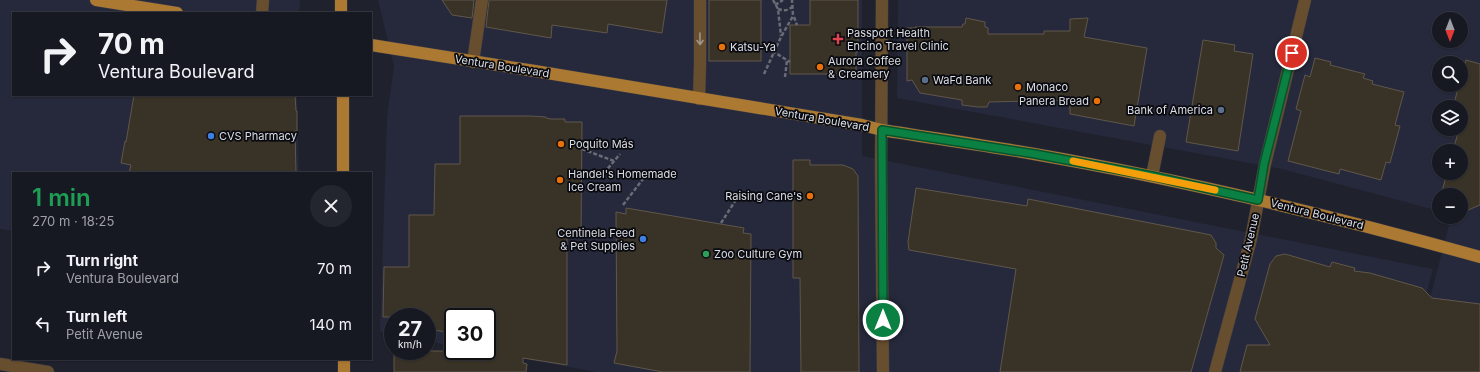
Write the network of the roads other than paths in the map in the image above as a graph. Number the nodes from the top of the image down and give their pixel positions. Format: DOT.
graph roads {
  1 [pos="96,0"];
  2 [pos="263,0"];
  3 [pos="341,0"];
  4 [pos="482,0"];
  5 [pos="700,0"];
  6 [pos="882,0"];
  7 [pos="1305,0"];
  8 [pos="171,12"];
  9 [pos="262,12"];
  10 [pos="342,12"];
  11 [pos="372,45"];
  12 [pos="473,62"];
  13 [pos="342,96"];
  14 [pos="699,99"];
  15 [pos="882,130"];
  16 [pos="1160,136"];
  17 [pos="343,172"];
  18 [pos="1152,176"];
  19 [pos="1258,200"];
  20 [pos="1480,257"];
  21 [pos="344,360"];
  22 [pos="0,364"];
  23 [pos="48,372"];
  24 [pos="344,372"];
  25 [pos="883,372"];
  26 [pos="1215,372"];
  1 -- 8 [label="main road"];
  2 -- 9 [label="street"];
  3 -- 10 [label="main road"];
  4 -- 12 [label="street"];
  5 -- 14 [label="street, one-way"];
  6 -- 15 [label="street"];
  7 -- 19 [label="street, Petit Avenue"];
  11 -- 12 [label="main road, Ventura Boulevard"];
  12 -- 14 [label="main road, Ventura Boulevard"];
  13 -- 17 [label="main road"];
  14 -- 15 [label="main road, Ventura Boulevard"];
  15 -- 18 [label="main road, Ventura Boulevard"];
  15 -- 25 [label="street"];
  16 -- 18 [label="street"];
  18 -- 19 [label="main road, Ventura Boulevard"];
  19 -- 20 [label="main road, Ventura Boulevard"];
  19 -- 26 [label="street, Petit Avenue"];
  21 -- 24 [label="main road"];
  22 -- 23 [label="street"];
}
